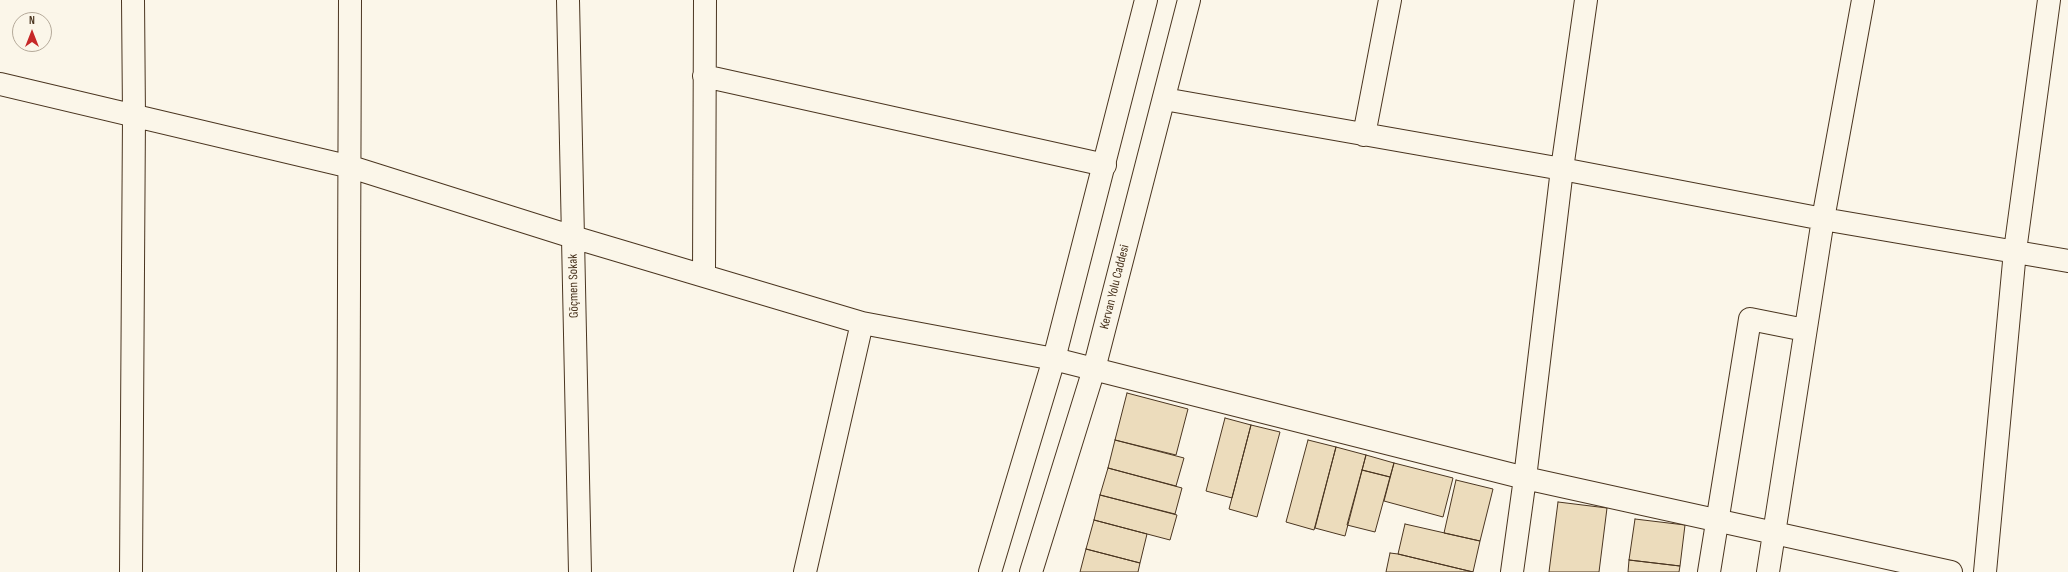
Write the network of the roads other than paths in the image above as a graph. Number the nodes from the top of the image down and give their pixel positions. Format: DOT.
graph roads {
  1 [pos="133,0"];
  2 [pos="350,0"];
  3 [pos="568,0"];
  4 [pos="704,0"];
  5 [pos="1146,0"];
  6 [pos="1189,0"];
  7 [pos="1390,0"];
  8 [pos="1586,0"];
  9 [pos="1863,0"];
  10 [pos="2049,0"];
  11 [pos="704,76"];
  12 [pos="0,84"];
  13 [pos="1164,99"];
  14 [pos="134,116"];
  15 [pos="1364,135"];
  16 [pos="1105,165"];
  17 [pos="351,167"];
  18 [pos="1562,169"];
  19 [pos="1823,219"];
  20 [pos="573,238"];
  21 [pos="2015,251"];
  22 [pos="2068,261"];
  23 [pos="704,275"];
  24 [pos="862,323"];
  25 [pos="1805,330"];
  26 [pos="1054,359"];
  27 [pos="1094,369"];
  28 [pos="1525,478"];
  29 [pos="1717,519"];
  30 [pos="1774,532"];
  31 [pos="131,572"];
  32 [pos="348,572"];
  33 [pos="580,572"];
  34 [pos="806,572"];
  35 [pos="990,572"];
  36 [pos="1031,572"];
  37 [pos="1512,572"];
  38 [pos="1709,572"];
  39 [pos="1768,572"];
  40 [pos="1951,572"];
  41 [pos="1985,572"];
  1 -- 14 [label="street"];
  2 -- 17 [label="street"];
  3 -- 20 [label="street, Göçmen Sokak"];
  4 -- 11 [label="street"];
  5 -- 16 [label="street"];
  6 -- 13 [label="street, Kervan Yolu Caddesi"];
  7 -- 15 [label="street"];
  8 -- 18 [label="street"];
  9 -- 19 [label="street"];
  10 -- 21 [label="street"];
  11 -- 16 [label="street"];
  11 -- 23 [label="street"];
  12 -- 14 [label="street"];
  13 -- 15 [label="street"];
  13 -- 27 [label="street, Kervan Yolu Caddesi"];
  14 -- 17 [label="street"];
  14 -- 31 [label="street"];
  15 -- 18 [label="street"];
  16 -- 26 [label="street"];
  17 -- 20 [label="street"];
  17 -- 32 [label="street"];
  18 -- 19 [label="street"];
  18 -- 28 [label="street"];
  19 -- 21 [label="street"];
  19 -- 25 [label="street"];
  20 -- 23 [label="street"];
  20 -- 33 [label="street, Göçmen Sokak"];
  21 -- 22 [label="street"];
  21 -- 41 [label="street"];
  23 -- 24 [label="street"];
  24 -- 26 [label="street"];
  24 -- 34 [label="street"];
  25 -- 29 [label="street"];
  25 -- 30 [label="street"];
  26 -- 27 [label="street"];
  26 -- 35 [label="street"];
  27 -- 28 [label="street"];
  27 -- 36 [label="street, Kervan Yolu Caddesi"];
  28 -- 29 [label="street"];
  28 -- 37 [label="street"];
  29 -- 30 [label="street"];
  29 -- 38 [label="street"];
  30 -- 39 [label="street"];
  30 -- 40 [label="street"];
}
